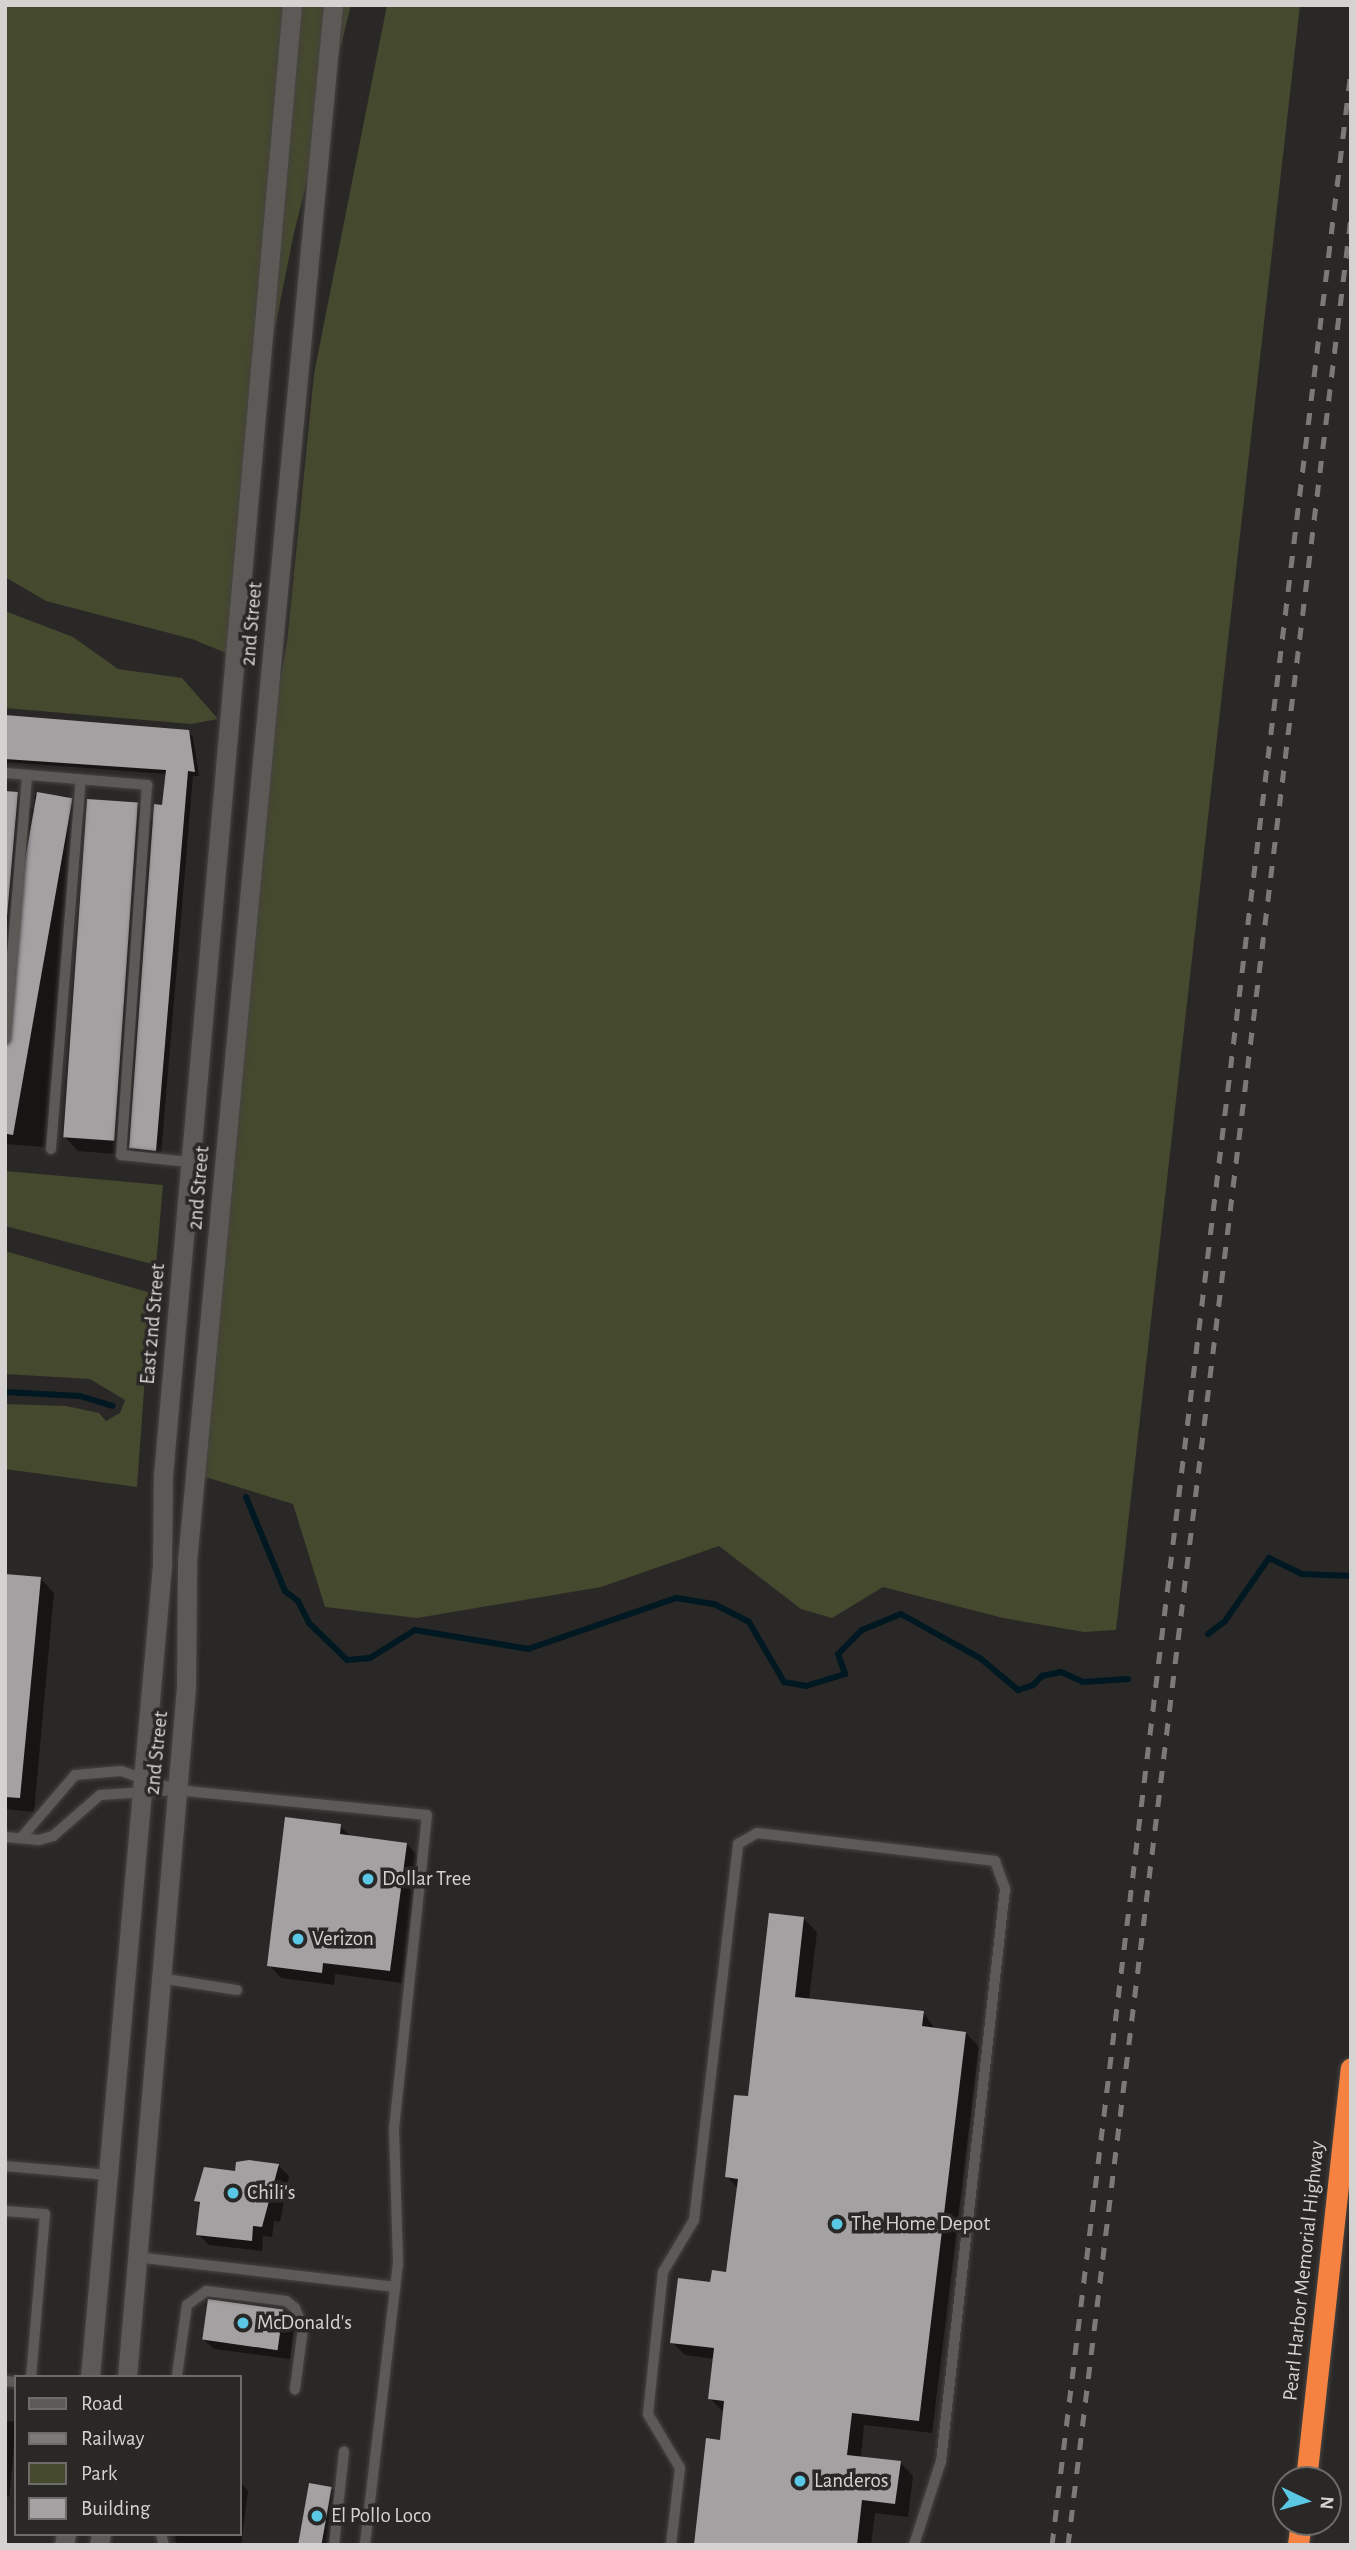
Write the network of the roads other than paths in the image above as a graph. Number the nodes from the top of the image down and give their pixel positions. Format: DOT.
graph roads {
  1 [pos="292,5"];
  2 [pos="333,5"];
  3 [pos="5,773"];
  4 [pos="27,775"];
  5 [pos="81,779"];
  6 [pos="5,1039"];
  7 [pos="193,1129"];
  8 [pos="51,1149"];
  9 [pos="190,1162"];
  10 [pos="163,1522"];
  11 [pos="143,1786"];
  12 [pos="176,1790"];
  13 [pos="5,1837"];
  14 [pos="21,1838"];
  15 [pos="160,1978"];
  16 [pos="237,1990"];
  17 [pos="1351,2068"];
  18 [pos="5,2166"];
  19 [pos="108,2175"];
  20 [pos="5,2211"];
  21 [pos="136,2257"];
  22 [pos="395,2287"];
  23 [pos="30,2375"];
  24 [pos="90,2375"];
  25 [pos="127,2375"];
  26 [pos="177,2375"];
  27 [pos="295,2389"];
  28 [pos="344,2452"];
  29 [pos="1308,2466"];
  30 [pos="334,2545"];
  31 [pos="365,2545"];
  32 [pos="671,2545"];
  33 [pos="914,2545"];
  1 -- 7 [label="street, 2nd Street"];
  2 -- 12 [label="street, 2nd Street"];
  3 -- 4 [label="lane"];
  4 -- 5 [label="lane"];
  4 -- 6 [label="lane"];
  5 -- 8 [label="lane"];
  5 -- 9 [label="lane"];
  7 -- 9 [label="street, East 2nd Street"];
  9 -- 10 [label="street, East 2nd Street"];
  10 -- 11 [label="street, 2nd Street"];
  11 -- 12 [label="lane"];
  11 -- 14 [label="lane"];
  11 -- 14 [label="lane"];
  11 -- 19 [label="street, 2nd Street"];
  12 -- 15 [label="street, 2nd Street"];
  12 -- 22 [label="lane"];
  13 -- 14 [label="lane"];
  15 -- 16 [label="lane"];
  15 -- 21 [label="street, 2nd Street"];
  17 -- 29 [label="highway, Pearl Harbor Memorial Highway"];
  18 -- 19 [label="lane"];
  19 -- 24 [label="street, 2nd Street"];
  20 -- 23 [label="lane"];
  21 -- 22 [label="lane"];
  21 -- 25 [label="street, 2nd Street"];
  22 -- 31 [label="lane"];
  26 -- 27 [label="lane"];
  28 -- 30 [label="lane"];
  32 -- 33 [label="lane"];
}
